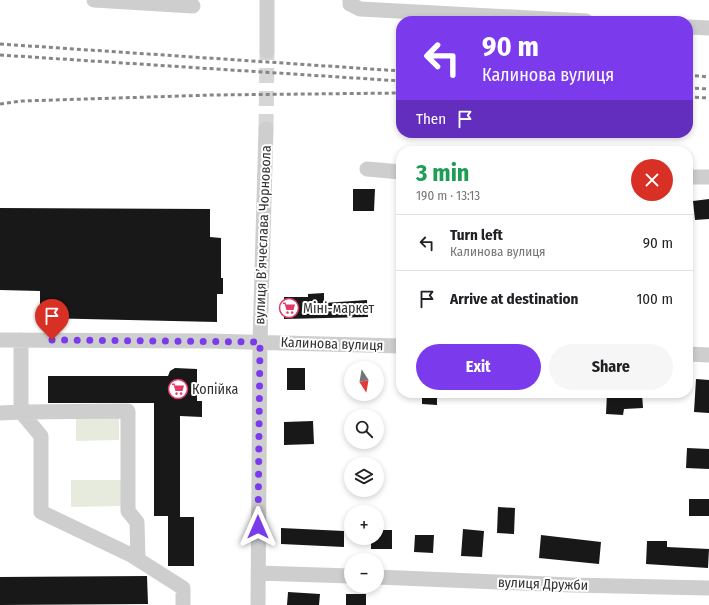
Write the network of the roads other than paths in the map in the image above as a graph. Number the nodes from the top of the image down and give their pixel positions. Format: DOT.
graph roads {
  1 [pos="94,0"];
  2 [pos="267,0"];
  3 [pos="355,4"];
  4 [pos="192,6"];
  5 [pos="518,16"];
  6 [pos="693,26"];
  7 [pos="709,28"];
  8 [pos="267,51"];
  9 [pos="266,129"];
  10 [pos="367,169"];
  11 [pos="396,172"];
  12 [pos="693,177"];
  13 [pos="709,177"];
  14 [pos="0,340"];
  15 [pos="22,340"];
  16 [pos="260,342"];
  17 [pos="396,346"];
  18 [pos="693,354"];
  19 [pos="709,355"];
  20 [pos="21,412"];
  21 [pos="0,413"];
  22 [pos="138,560"];
  23 [pos="258,573"];
  24 [pos="344,576"];
  25 [pos="384,577"];
  26 [pos="709,588"];
  27 [pos="183,605"];
  28 [pos="258,605"];
  1 -- 4 [label="street"];
  2 -- 8 [label="street"];
  3 -- 5 [label="street"];
  6 -- 7 [label="street"];
  9 -- 16 [label="street, вулиця Вʼячеслава Чорновола"];
  10 -- 11 [label="street"];
  12 -- 13 [label="street"];
  14 -- 15 [label="street, Калинова вулиця"];
  15 -- 16 [label="street, Калинова вулиця"];
  15 -- 20 [label="street"];
  16 -- 17 [label="street, Калинова вулиця"];
  16 -- 23 [label="street, вулиця Вʼячеслава Чорновола"];
  18 -- 19 [label="street"];
  20 -- 21 [label="street"];
  20 -- 22 [label="street"];
  20 -- 22 [label="street"];
  22 -- 27 [label="street"];
  23 -- 24 [label="street"];
  23 -- 28 [label="street, вулиця Вʼячеслава Чорновола"];
  25 -- 26 [label="street, вулиця Дружби"];
}
